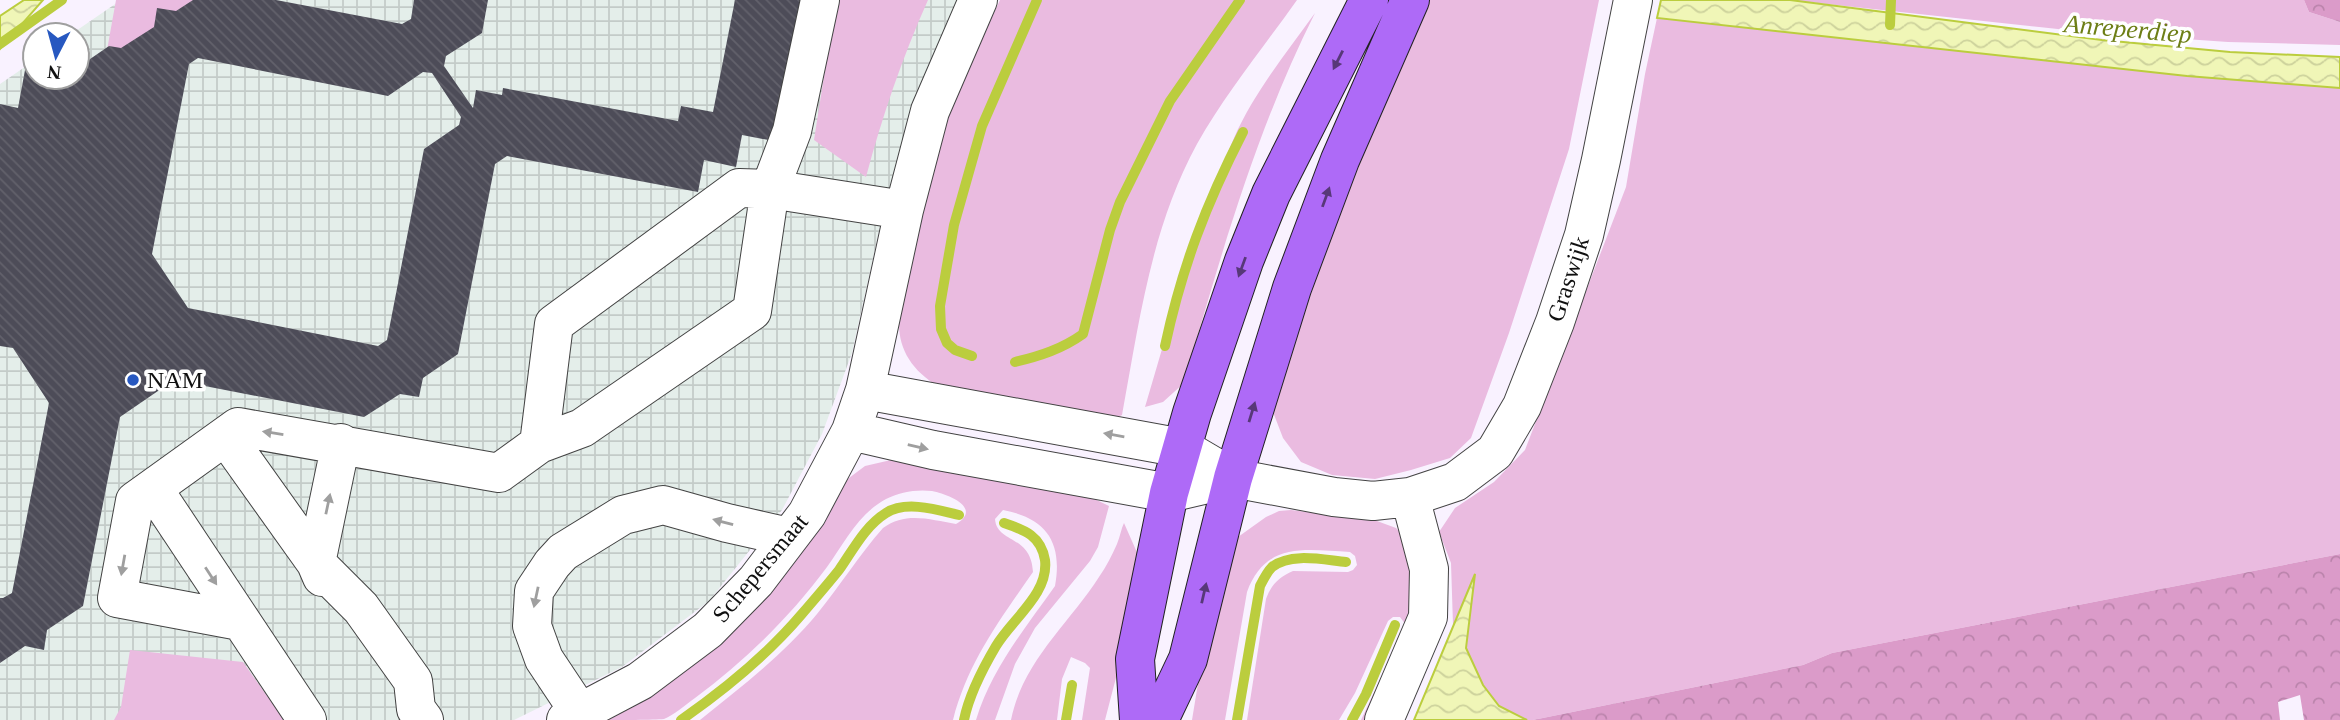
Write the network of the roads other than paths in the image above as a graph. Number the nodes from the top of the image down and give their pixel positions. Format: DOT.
graph roads {
  1 [pos="820,0"];
  2 [pos="978,0"];
  3 [pos="1369,0"];
  4 [pos="1410,0"];
  5 [pos="1633,0"];
  6 [pos="770,189"];
  7 [pos="904,210"];
  8 [pos="865,390"];
  9 [pos="851,431"];
  10 [pos="341,443"];
  11 [pos="539,444"];
  12 [pos="234,448"];
  13 [pos="1181,448"];
  14 [pos="1233,478"];
  15 [pos="1169,492"];
  16 [pos="1410,497"];
  17 [pos="160,499"];
  18 [pos="789,537"];
  19 [pos="316,563"];
  20 [pos="240,621"];
  21 [pos="420,715"];
  22 [pos="573,716"];
  23 [pos="307,720"];
  24 [pos="1139,720"];
  25 [pos="1159,720"];
  26 [pos="1384,720"];
  1 -- 6 [label="street"];
  2 -- 7 [label="street, Schepersmaat"];
  3 -- 13 [label="main road, one-way"];
  14 -- 4 [label="main road, one-way"];
  5 -- 16 [label="street, Graswijk"];
  6 -- 7 [label="street"];
  6 -- 11 [label="street"];
  6 -- 11 [label="street"];
  7 -- 8 [label="street, Schepersmaat"];
  8 -- 9 [label="street, Schepersmaat"];
  13 -- 8 [label="street, one-way"];
  9 -- 15 [label="street, one-way"];
  9 -- 18 [label="street, Schepersmaat"];
  10 -- 11 [label="street"];
  19 -- 10 [label="street, one-way"];
  10 -- 20 [label="street, one-way"];
  12 -- 19 [label="street"];
  13 -- 14 [label="street, Graswijk"];
  13 -- 15 [label="main road"];
  14 -- 15 [label="street, Graswijk"];
  14 -- 16 [label="street, Graswijk"];
  25 -- 14 [label="main road, one-way"];
  15 -- 24 [label="main road"];
  16 -- 26 [label="street"];
  17 -- 20 [label="street, one-way"];
  18 -- 22 [label="street, Schepersmaat"];
  18 -- 22 [label="street, one-way"];
  19 -- 21 [label="street"];
  20 -- 23 [label="street"];
}
